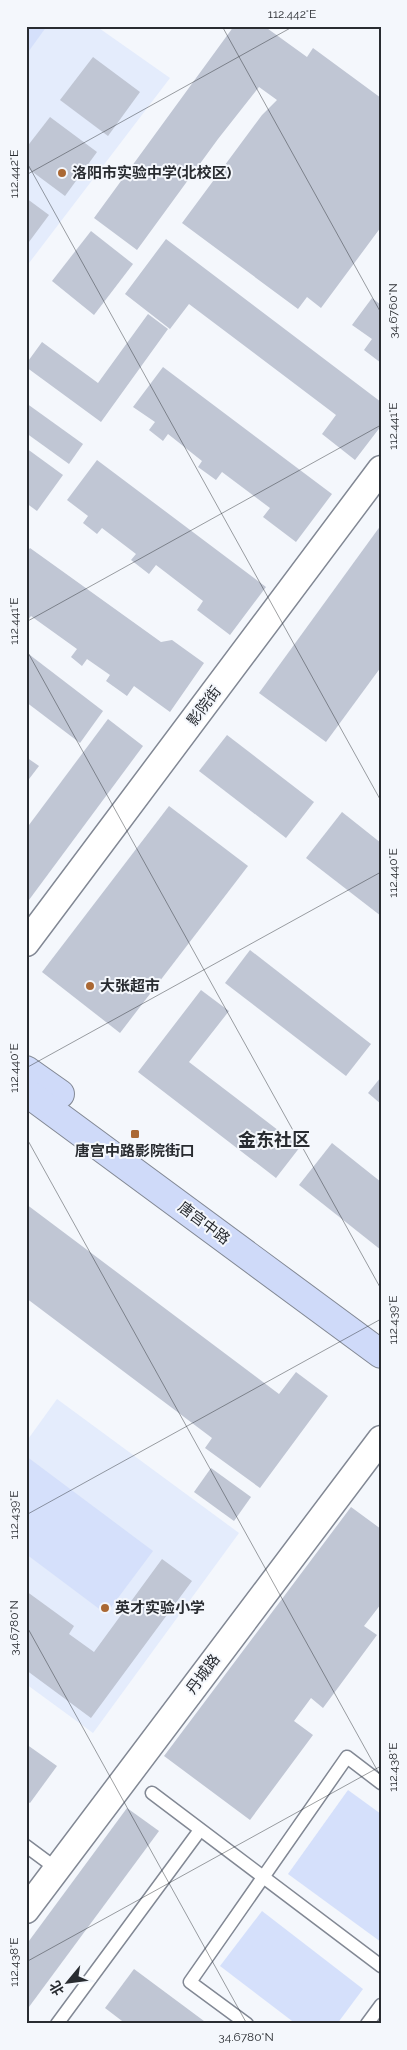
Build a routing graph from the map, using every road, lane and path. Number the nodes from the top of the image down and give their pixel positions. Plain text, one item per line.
1 (381, 469) edge
2 (26, 943) edge
3 (26, 1070) edge
4 (26, 1092) edge
5 (381, 1331) edge
6 (381, 1354) edge
7 (381, 1439) edge
8 (381, 1782) edge
9 (152, 1793) dead end
10 (200, 1830) junction
11 (26, 1846) edge
12 (57, 1869) junction
13 (262, 1878) junction
14 (26, 1910) edge
15 (381, 1966) edge
16 (381, 2005) edge
17 (57, 2024) edge
18 (247, 2024) edge
19 (367, 2024) edge

1 - 2 street, 影院街
3 - 5 main road, 唐宫中路
4 - 6 main road, 唐宫中路
7 - 12 street, 丹城路
8 - 13 lane
9 - 10 lane
10 - 13 lane
10 - 17 lane
11 - 12 lane
12 - 14 street, 丹城路
13 - 15 lane
13 - 18 lane
16 - 19 lane

